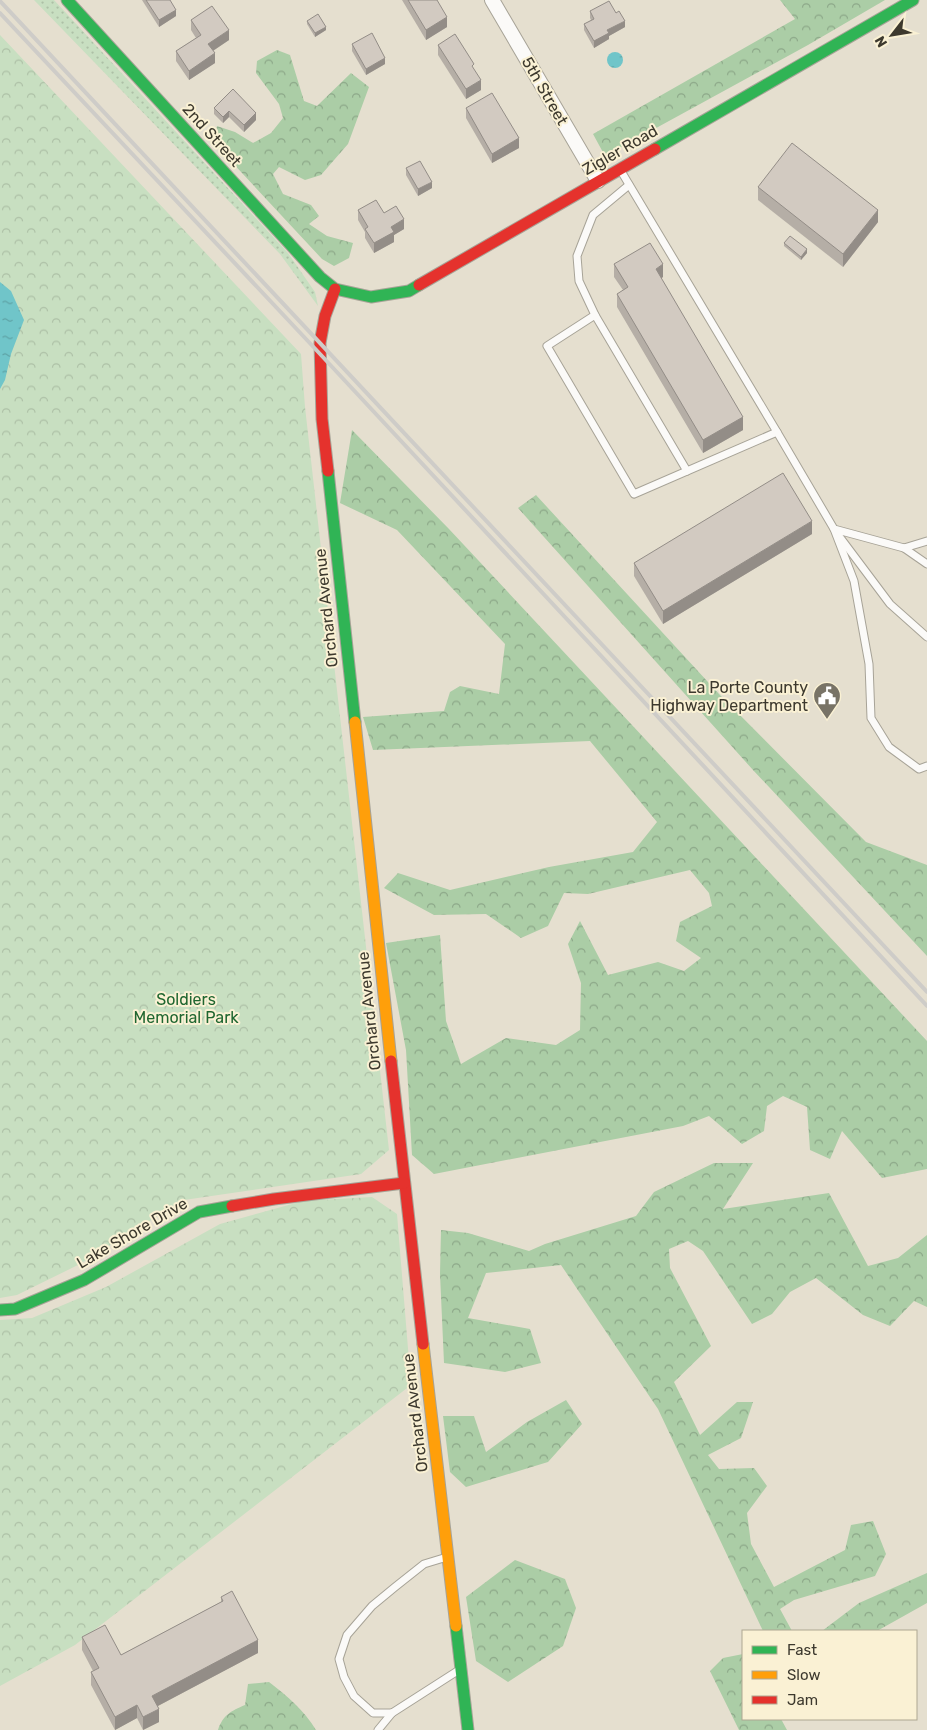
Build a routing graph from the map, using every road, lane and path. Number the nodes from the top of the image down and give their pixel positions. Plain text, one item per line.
1 (67, 0) edge
2 (492, 0) edge
3 (913, 0) edge
4 (620, 169) junction
5 (598, 181) junction
6 (629, 185) junction
7 (335, 289) junction
8 (595, 315) junction
9 (777, 432) junction
10 (687, 471) junction
11 (834, 529) junction
12 (927, 541) edge
13 (904, 548) junction
14 (927, 564) edge
15 (927, 637) edge
16 (927, 766) edge
17 (404, 1183) junction
18 (0, 1310) edge
19 (448, 1557) junction
20 (462, 1668) junction
21 (392, 1713) junction
22 (378, 1730) edge
23 (468, 1730) edge

1 - 7 street, 2nd Street
2 - 5 street, 5th Street
3 - 4 street, Zigler Road
4 - 5 street, Zigler Road
4 - 6 lane
5 - 7 street, Zigler Road
6 - 8 lane
6 - 9 lane
7 - 17 street, Orchard Avenue
8 - 10 lane
8 - 10 lane
9 - 10 lane
9 - 11 lane
11 - 13 lane
11 - 15 lane
11 - 16 lane
12 - 13 lane
13 - 14 lane
17 - 18 street, Lake Shore Drive
17 - 19 street, Orchard Avenue
19 - 20 street, Orchard Avenue
19 - 21 lane
20 - 21 lane
20 - 23 street, Orchard Avenue
21 - 22 lane

